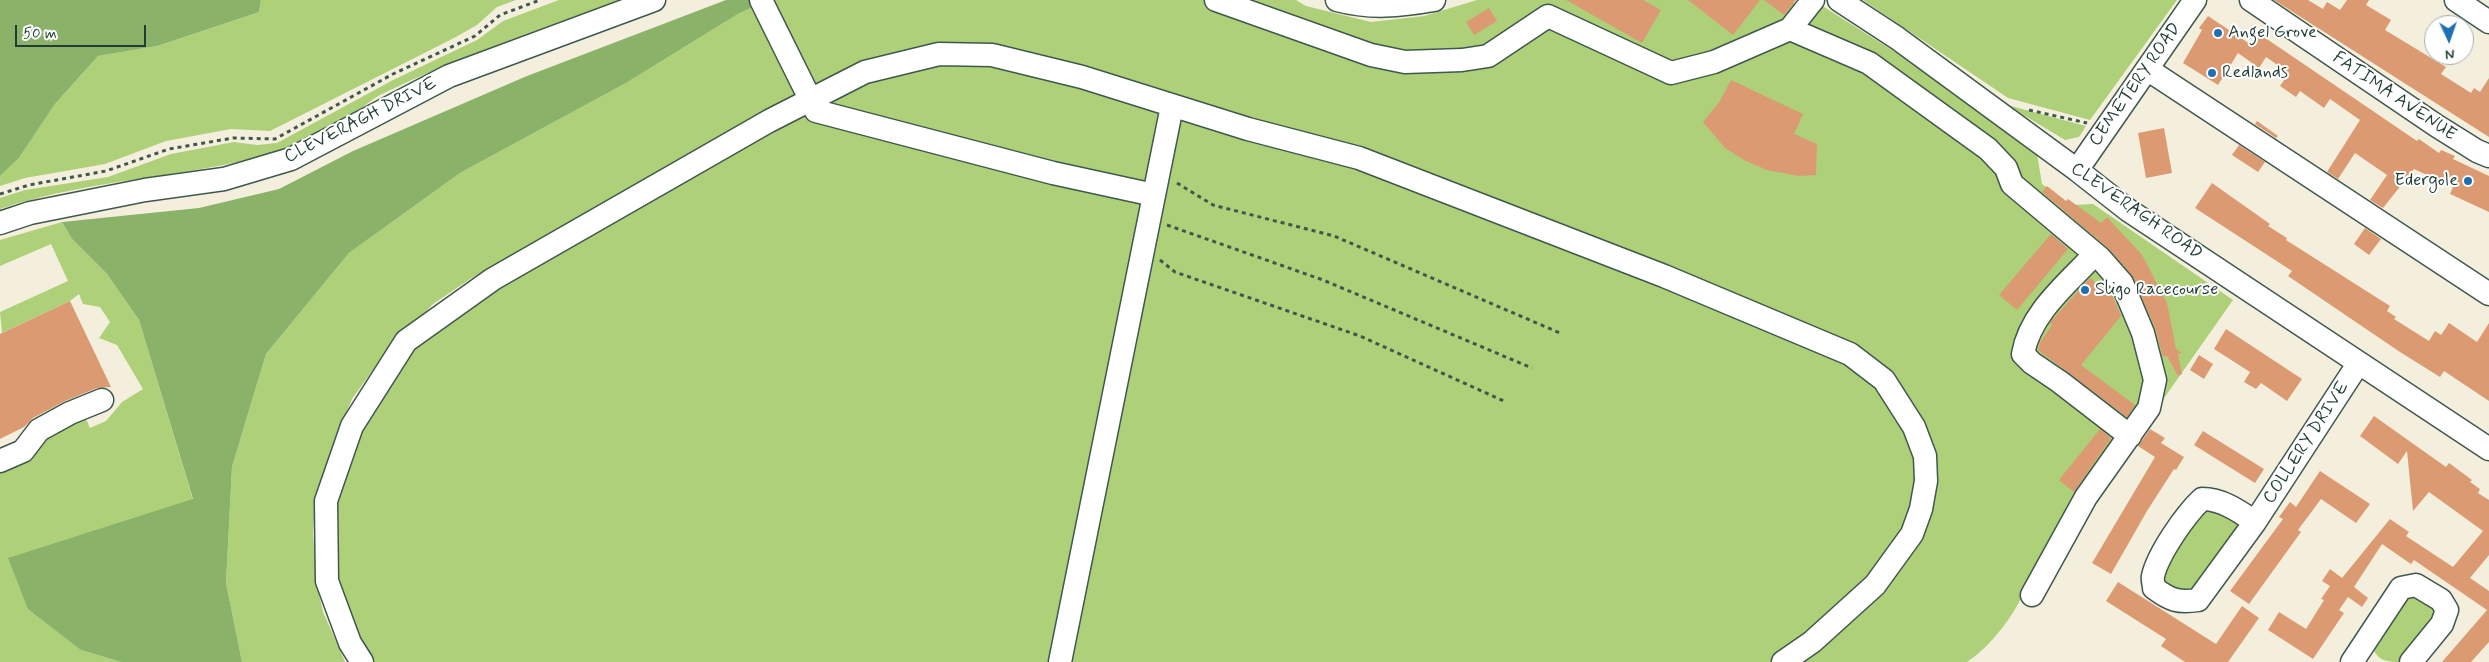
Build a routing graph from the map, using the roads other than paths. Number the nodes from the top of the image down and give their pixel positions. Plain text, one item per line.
1 (654, 0) edge
2 (761, 0) edge
3 (1216, 0) edge
4 (1337, 0) edge
5 (1434, 0) edge
6 (1813, 0) edge
7 (1839, 0) edge
8 (2195, 0) edge
9 (2251, 0) edge
10 (2456, 0) edge
11 (2489, 22) edge
12 (1790, 29) junction
13 (2147, 69) junction
14 (810, 100) junction
15 (1172, 106) junction
16 (2489, 156) edge
17 (2077, 170) junction
18 (1154, 195) junction
19 (0, 223) edge
20 (2095, 254) junction
21 (2489, 294) edge
22 (2358, 364) junction
23 (102, 400) dead end
24 (2130, 436) junction
25 (2489, 448) edge
26 (0, 461) edge
27 (2255, 522) junction
28 (2032, 595) dead end
29 (2358, 661) edge
30 (362, 662) edge
31 (1060, 662) edge
32 (1783, 662) edge
33 (2411, 662) edge

1 - 19 street, CLEVERAGH DRIVE
2 - 14 street
3 - 12 street
4 - 5 street
6 - 12 street
7 - 17 street, CLEVERAGH ROAD
8 - 13 street, CEMETERY ROAD
9 - 16 street, FATIMA AVENUE
10 - 11 street
12 - 20 street
13 - 17 street, CEMETERY ROAD
13 - 21 street
14 - 15 street
14 - 18 street
14 - 30 street
15 - 18 street
15 - 32 street
17 - 22 street, CLEVERAGH ROAD
18 - 31 street
20 - 24 street
20 - 24 street
22 - 25 street, CLEVERAGH ROAD
22 - 27 street, COLLERY DRIVE
23 - 26 street
24 - 28 street
27 - 27 street, COLLERY DRIVE
29 - 33 street

